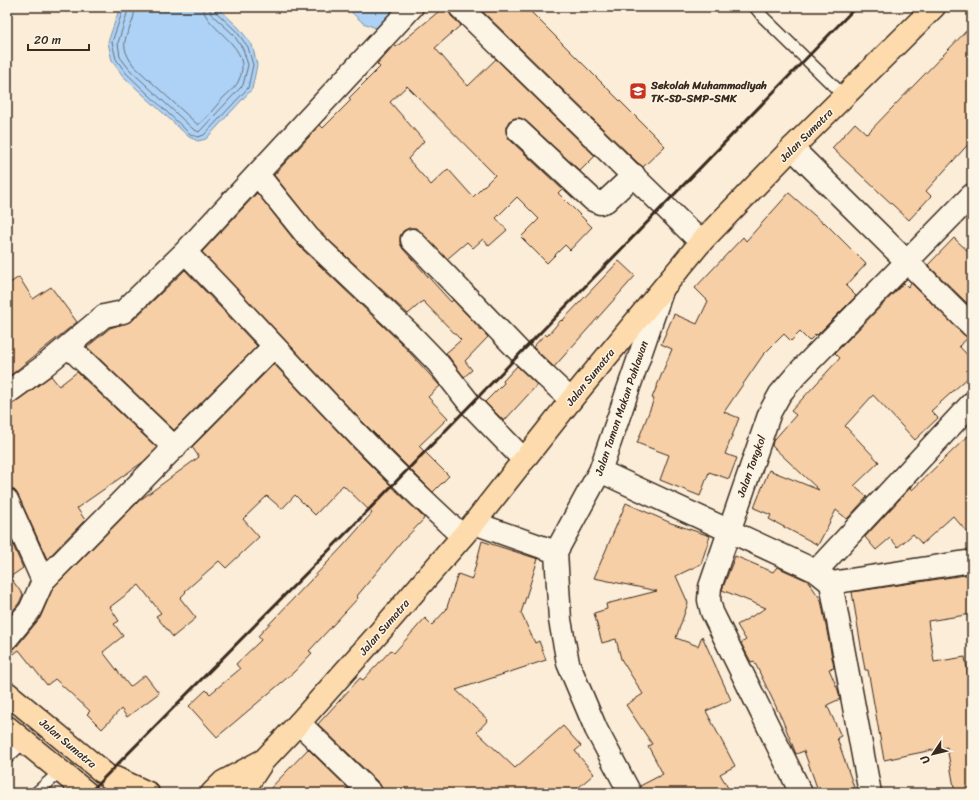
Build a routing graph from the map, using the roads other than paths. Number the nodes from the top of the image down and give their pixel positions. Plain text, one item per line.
1 (412, 7) edge
2 (460, 7) edge
3 (755, 7) edge
4 (934, 7) edge
5 (844, 96) junction
6 (518, 130) dead end
7 (792, 148) junction
8 (258, 175) junction
9 (634, 175) junction
10 (972, 195) edge
11 (412, 240) dead end
12 (701, 242) junction
13 (185, 252) junction
14 (906, 261) junction
15 (662, 288) junction
16 (972, 326) edge
17 (68, 346) junction
18 (274, 346) junction
19 (7, 392) edge
20 (571, 400) junction
21 (972, 403) edge
22 (175, 448) junction
23 (524, 460) junction
24 (600, 470) junction
25 (7, 500) edge
26 (468, 530) junction
27 (728, 530) junction
28 (556, 552) junction
29 (972, 561) edge
30 (823, 577) junction
31 (43, 582) junction
32 (7, 638) edge
33 (7, 692) edge
34 (299, 723) junction
35 (7, 727) edge
36 (25, 741) junction
37 (7, 758) edge
38 (263, 761) junction
39 (60, 771) junction
40 (106, 775) junction
41 (210, 792) edge
42 (36, 793) edge
43 (87, 793) edge
44 (128, 793) edge
45 (148, 793) edge
46 (242, 793) edge
47 (371, 793) edge
48 (630, 793) edge
49 (801, 793) edge
50 (870, 793) edge

1 - 8 street
2 - 9 street
3 - 5 lane
4 - 5 highway, Jalan Sumatra
5 - 7 highway, Jalan Sumatra
6 - 9 street
7 - 12 highway, Jalan Sumatra
7 - 14 street
8 - 13 street
8 - 23 street
9 - 12 street
10 - 14 street, Jalan Tongkol
11 - 20 street
12 - 15 highway, Jalan Sumatra
13 - 17 street
13 - 18 street
14 - 16 street
14 - 27 street, Jalan Tongkol
15 - 20 highway, Jalan Sumatra
15 - 24 street, Jalan Taman Makan Pahlawan
17 - 19 street
17 - 22 street
18 - 22 street
18 - 26 street
20 - 23 highway, Jalan Sumatra
21 - 30 street
22 - 31 street
23 - 26 highway, Jalan Sumatra
24 - 27 street
24 - 28 street, Jalan Taman Makan Pahlawan
25 - 31 street
26 - 28 street
26 - 34 highway, Jalan Sumatra
27 - 30 street
27 - 49 street, Jalan Tongkol
28 - 48 street
29 - 30 street
30 - 50 street
31 - 32 street
33 - 40 highway, Jalan Sumatra
34 - 38 highway, Jalan Sumatra
34 - 47 street
35 - 36 highway
36 - 37 lane
36 - 39 highway
38 - 41 highway, Jalan Sumatra
38 - 46 highway, Jalan Sumatra
39 - 42 lane
39 - 43 highway
40 - 44 highway, Jalan Sumatra
40 - 45 highway

